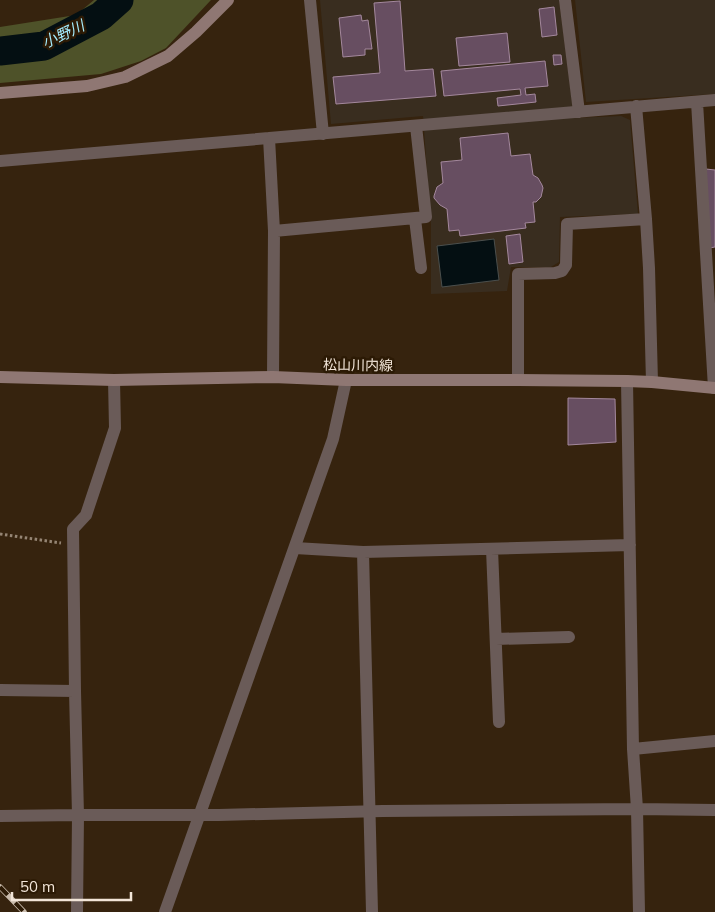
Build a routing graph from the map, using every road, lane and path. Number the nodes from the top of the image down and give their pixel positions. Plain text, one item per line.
1 (228, 0) edge
2 (310, 0) edge
3 (565, 0) edge
4 (0, 93) edge
5 (715, 100) edge
6 (696, 102) junction
7 (636, 106) junction
8 (579, 112) junction
9 (416, 126) junction
10 (323, 134) junction
11 (270, 138) junction
12 (0, 161) edge
13 (415, 219) junction
14 (646, 219) junction
15 (274, 231) junction
16 (421, 268) dead end
17 (0, 377) edge
18 (273, 378) junction
19 (114, 380) junction
20 (346, 380) junction
21 (518, 380) junction
22 (627, 381) junction
23 (652, 382) junction
24 (714, 388) edge
25 (0, 534) edge
26 (73, 544) junction
27 (630, 546) junction
28 (295, 548) junction
29 (492, 549) junction
30 (363, 552) junction
31 (569, 637) dead end
32 (496, 639) junction
33 (0, 690) edge
34 (75, 691) junction
35 (499, 722) dead end
36 (715, 741) edge
37 (633, 749) junction
38 (637, 808) junction
39 (715, 810) edge
40 (371, 812) junction
41 (200, 814) junction
42 (78, 815) junction
43 (0, 816) edge
44 (77, 912) edge
45 (165, 912) edge
46 (372, 912) edge
47 (639, 912) edge

1 - 4 main road
2 - 10 street
3 - 8 street
5 - 6 street
6 - 7 street
6 - 24 street
7 - 8 street
7 - 14 street
8 - 9 street
9 - 10 street
9 - 13 street
10 - 11 street
11 - 12 street
11 - 15 street
13 - 15 street
13 - 16 street
14 - 21 street
14 - 23 street
15 - 18 street
17 - 19 main road, 松山川内線
18 - 19 main road, 松山川内線
18 - 20 main road, 松山川内線
19 - 26 street
20 - 21 main road, 松山川内線
20 - 28 street
21 - 22 main road, 松山川内線
22 - 23 main road, 松山川内線
22 - 27 street
23 - 24 main road, 松山川内線
25 - 26 path
26 - 34 street
27 - 29 street
27 - 37 street
28 - 30 street
28 - 41 street
29 - 30 street
29 - 32 street
30 - 40 street
31 - 32 street
32 - 35 street
33 - 34 street
34 - 42 street
36 - 37 street
37 - 38 street
38 - 39 street
38 - 40 street
38 - 47 street
40 - 41 street
40 - 46 street
41 - 42 street
41 - 45 street
42 - 43 street
42 - 44 street

